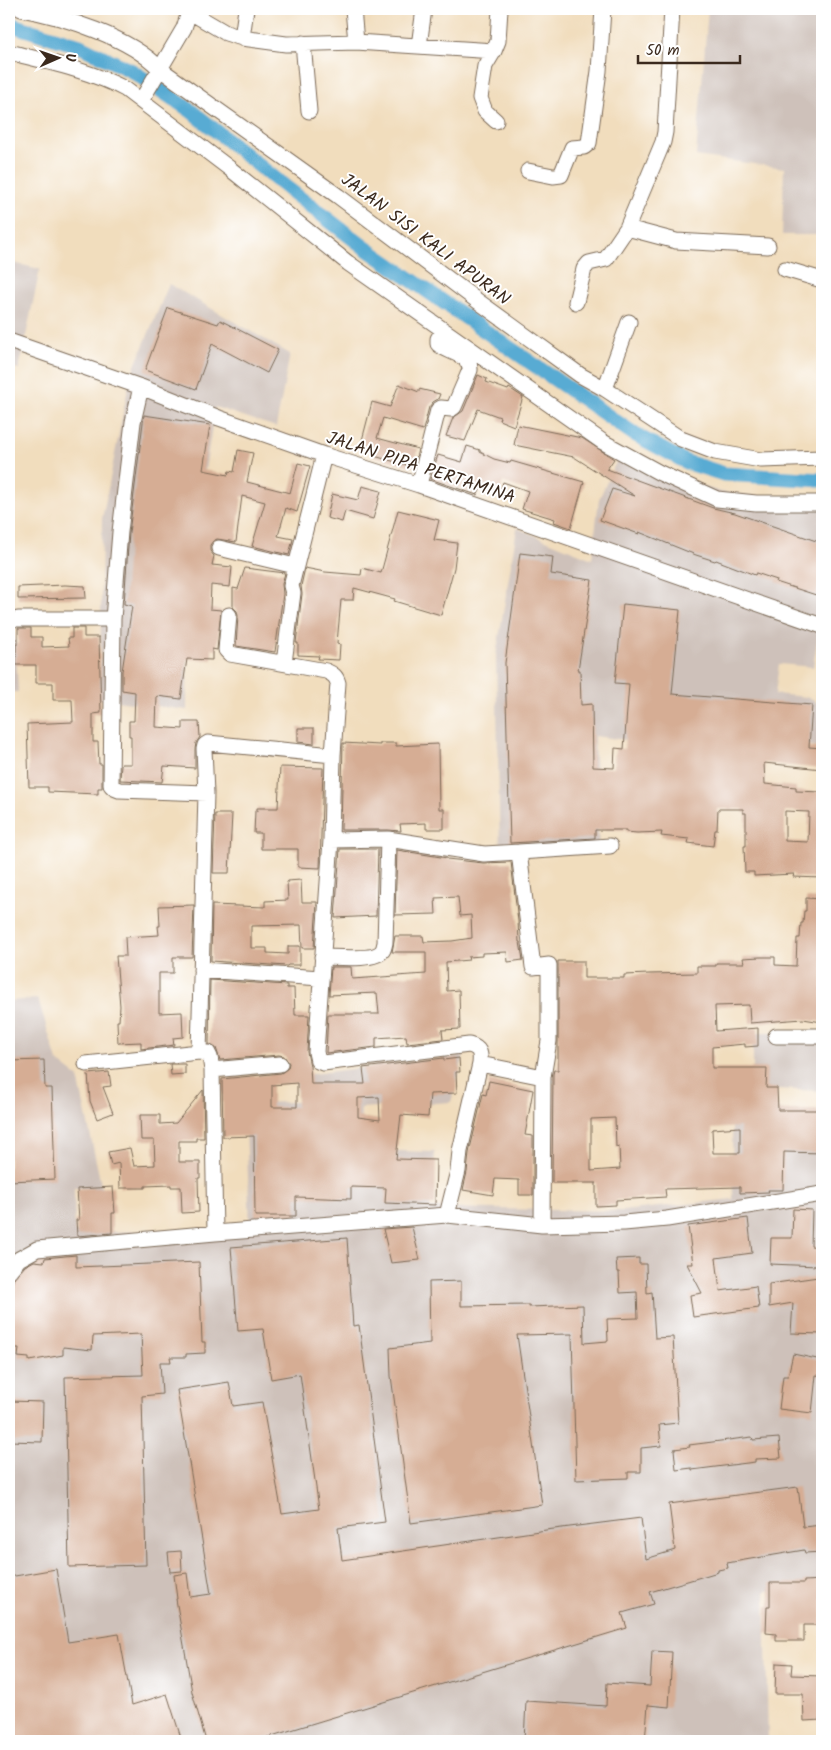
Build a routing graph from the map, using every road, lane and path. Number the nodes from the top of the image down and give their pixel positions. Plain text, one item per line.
1 (21, 9) edge
2 (246, 9) edge
3 (354, 9) edge
4 (424, 9) edge
5 (500, 9) edge
6 (603, 9) edge
7 (672, 9) edge
8 (190, 10) edge
9 (242, 38) junction
10 (356, 42) junction
11 (303, 43) junction
12 (419, 46) junction
13 (494, 51) junction
14 (9, 52) edge
15 (160, 70) junction
16 (142, 100) junction
17 (309, 111) dead end
18 (496, 121) dead end
19 (528, 172) dead end
20 (627, 228) junction
21 (768, 246) dead end
22 (785, 269) dead end
23 (822, 280) edge
24 (576, 302) dead end
25 (629, 322) dead end
26 (443, 330) junction
27 (9, 341) edge
28 (141, 387) junction
29 (604, 389) junction
30 (324, 455) junction
31 (822, 458) edge
32 (419, 485) junction
33 (822, 503) edge
34 (219, 548) dead end
35 (296, 566) junction
36 (229, 615) dead end
37 (18, 619) dead end
38 (113, 619) junction
39 (822, 626) edge
40 (284, 663) junction
41 (333, 755) junction
42 (206, 793) junction
43 (388, 839) junction
44 (330, 840) junction
45 (610, 846) dead end
46 (519, 852) junction
47 (322, 957) junction
48 (202, 970) junction
49 (321, 978) junction
50 (776, 1036) dead end
51 (822, 1036) edge
52 (199, 1052) junction
53 (86, 1064) dead end
54 (280, 1064) dead end
55 (480, 1064) junction
56 (212, 1070) junction
57 (544, 1077) junction
58 (822, 1194) edge
59 (447, 1215) junction
60 (542, 1225) junction
61 (215, 1233) junction
62 (9, 1271) edge

1 - 15 street, JALAN SISI KALI APURAN
2 - 9 street
3 - 10 street
4 - 12 street
5 - 13 street
6 - 19 street
7 - 20 street
8 - 9 street
8 - 15 street
9 - 11 street
10 - 11 street
10 - 12 street
11 - 17 street
12 - 13 street
13 - 18 street
14 - 16 street
15 - 16 street
15 - 29 street, JALAN SISI KALI APURAN
16 - 26 street
20 - 21 street
20 - 24 street
22 - 23 street
25 - 29 street
26 - 32 street
26 - 33 street
27 - 28 street, JALAN PIPA PERTAMINA
28 - 30 street, JALAN PIPA PERTAMINA
28 - 38 street
29 - 31 street, JALAN SISI KALI APURAN
30 - 32 street, JALAN PIPA PERTAMINA
30 - 35 street
32 - 39 street, JALAN PIPA PERTAMINA
34 - 35 street
35 - 40 street
36 - 40 street
37 - 38 street
38 - 42 street
40 - 41 street
41 - 42 street
41 - 44 street
42 - 48 street
43 - 44 street
43 - 46 street
43 - 47 street
44 - 47 street
45 - 46 street
46 - 57 street
47 - 49 street
48 - 49 street
48 - 52 street
49 - 55 street
50 - 51 street
52 - 53 street
52 - 56 street
54 - 56 street
55 - 57 street
55 - 59 street
56 - 61 street
57 - 60 street
58 - 60 street
59 - 60 street
59 - 61 street
61 - 62 street

